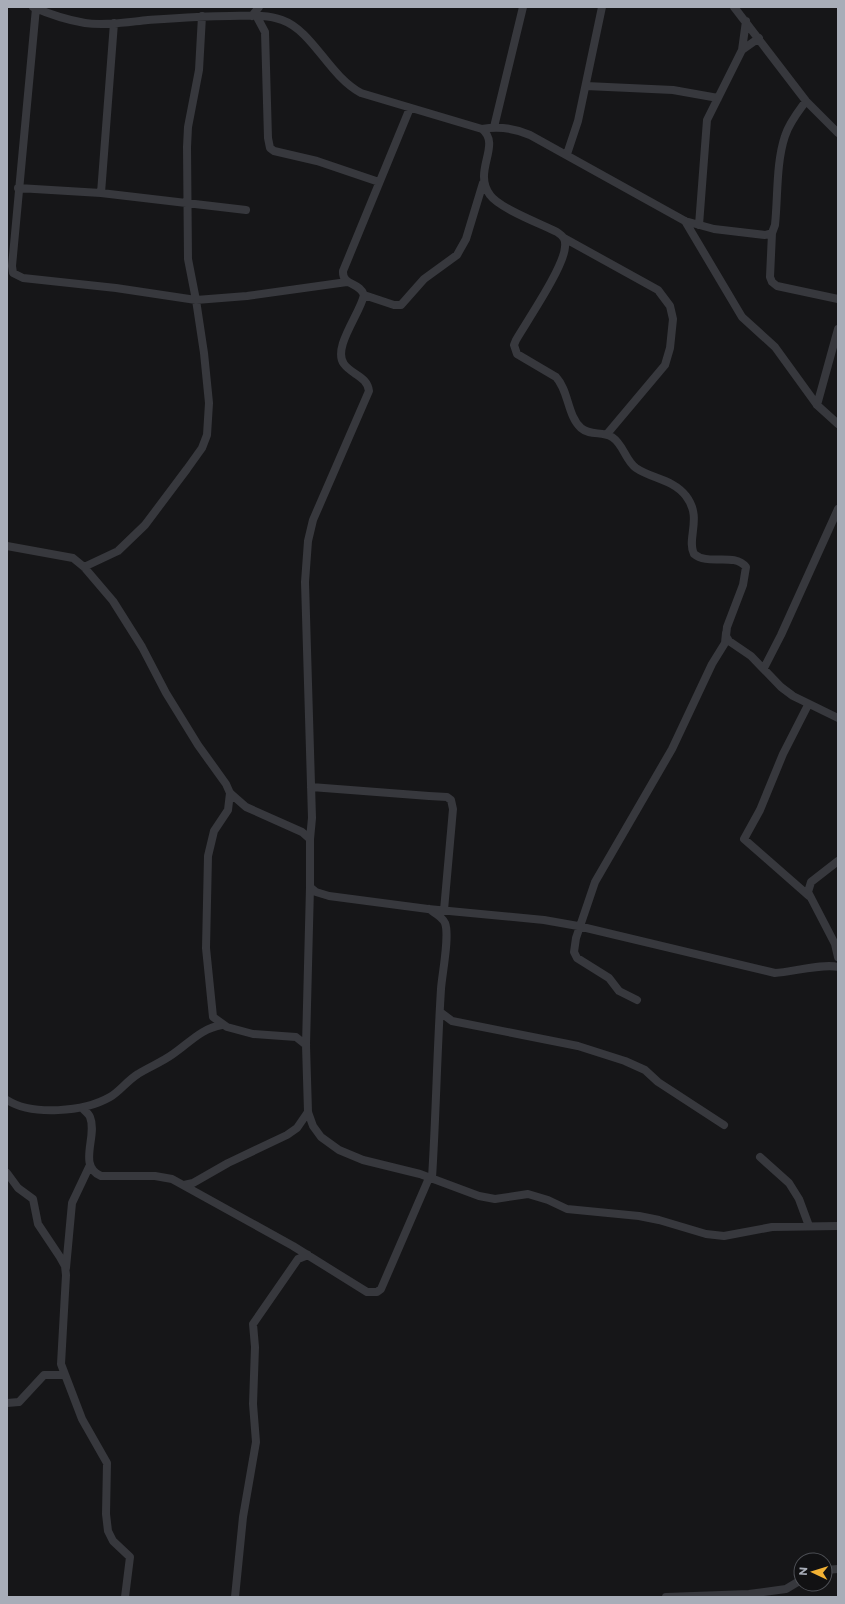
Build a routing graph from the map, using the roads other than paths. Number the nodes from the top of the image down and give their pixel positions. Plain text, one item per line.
1 (259, 7) edge
2 (523, 7) edge
3 (602, 7) edge
4 (734, 7) edge
5 (34, 8) edge
6 (202, 16) junction
7 (254, 16) junction
8 (746, 21) junction
9 (114, 23) junction
10 (759, 38) junction
11 (742, 50) junction
12 (586, 86) junction
13 (718, 98) junction
14 (806, 101) junction
15 (410, 108) junction
16 (494, 127) junction
17 (482, 129) junction
18 (838, 133) edge
19 (567, 154) junction
20 (379, 182) junction
21 (483, 183) junction
22 (18, 188) junction
23 (101, 193) junction
24 (187, 203) junction
25 (246, 210) dead end
26 (685, 221) junction
27 (699, 225) junction
28 (772, 233) junction
29 (564, 238) junction
30 (347, 282) junction
31 (364, 295) junction
32 (838, 299) edge
33 (196, 300) junction
34 (838, 329) edge
35 (817, 405) junction
36 (838, 424) edge
37 (607, 434) junction
38 (838, 508) edge
39 (7, 546) edge
40 (84, 567) junction
41 (726, 632) junction
42 (764, 668) junction
43 (808, 704) junction
44 (838, 718) edge
45 (311, 787) junction
46 (230, 794) junction
47 (310, 839) junction
48 (838, 862) edge
49 (310, 887) junction
50 (809, 896) junction
51 (428, 909) junction
52 (448, 911) junction
53 (445, 923) junction
54 (578, 926) junction
55 (838, 957) edge
56 (838, 967) edge
57 (637, 1000) dead end
58 (440, 1012) junction
59 (213, 1017) junction
60 (448, 1019) junction
61 (222, 1025) junction
62 (439, 1026) junction
63 (204, 1031) junction
64 (306, 1045) junction
65 (7, 1100) edge
66 (82, 1108) junction
67 (308, 1112) junction
68 (724, 1125) dead end
69 (297, 1128) junction
70 (316, 1130) junction
71 (760, 1157) dead end
72 (90, 1166) junction
73 (7, 1173) edge
74 (430, 1178) junction
75 (184, 1185) junction
76 (809, 1226) junction
77 (838, 1226) edge
78 (308, 1255) junction
79 (66, 1270) junction
80 (65, 1375) junction
81 (7, 1403) edge
82 (793, 1585) edge
83 (125, 1597) edge
84 (236, 1597) edge
85 (666, 1597) edge

1 - 7 street
2 - 16 street
3 - 12 street
4 - 8 street
5 - 9 street
5 - 22 street
6 - 7 street
6 - 9 street
6 - 24 street
7 - 15 street
7 - 20 street
8 - 10 street
8 - 11 street
9 - 23 street
10 - 11 street
10 - 14 street
11 - 13 street
12 - 13 street
12 - 19 street
13 - 27 street
14 - 18 street
14 - 28 street
15 - 17 street
15 - 20 street
16 - 17 street
16 - 19 street
17 - 21 street
19 - 26 street
20 - 30 street
21 - 29 street
21 - 31 street
22 - 23 street
22 - 33 street
23 - 24 street
24 - 25 street
24 - 33 street
26 - 27 street
26 - 35 street
27 - 28 street
28 - 32 street
29 - 37 street
29 - 37 street
30 - 31 street
30 - 33 street
31 - 45 street
33 - 40 street
34 - 35 street
35 - 36 street
37 - 41 street
38 - 42 street
39 - 40 street
40 - 46 street
41 - 42 street
41 - 54 street
42 - 43 street
43 - 44 street
43 - 50 street
45 - 47 street
45 - 52 street
46 - 47 street
46 - 59 street
47 - 49 street
48 - 50 street
49 - 51 street
49 - 64 street
50 - 55 street
51 - 52 street
51 - 53 street
52 - 53 street
52 - 54 street
53 - 58 street
54 - 56 street
54 - 57 street
58 - 60 street
58 - 62 street
59 - 61 street
59 - 63 street
60 - 62 street
60 - 68 street
61 - 63 street
61 - 64 street
62 - 74 street
63 - 66 street
64 - 67 street
65 - 66 street
66 - 72 street
67 - 69 street
67 - 70 street
69 - 70 street
69 - 75 street
70 - 74 street
71 - 76 street
72 - 75 street
72 - 79 street
73 - 79 street
74 - 76 street
74 - 78 street
75 - 78 street
76 - 77 street
78 - 84 street
79 - 80 street
80 - 81 street
80 - 83 street
82 - 85 street

